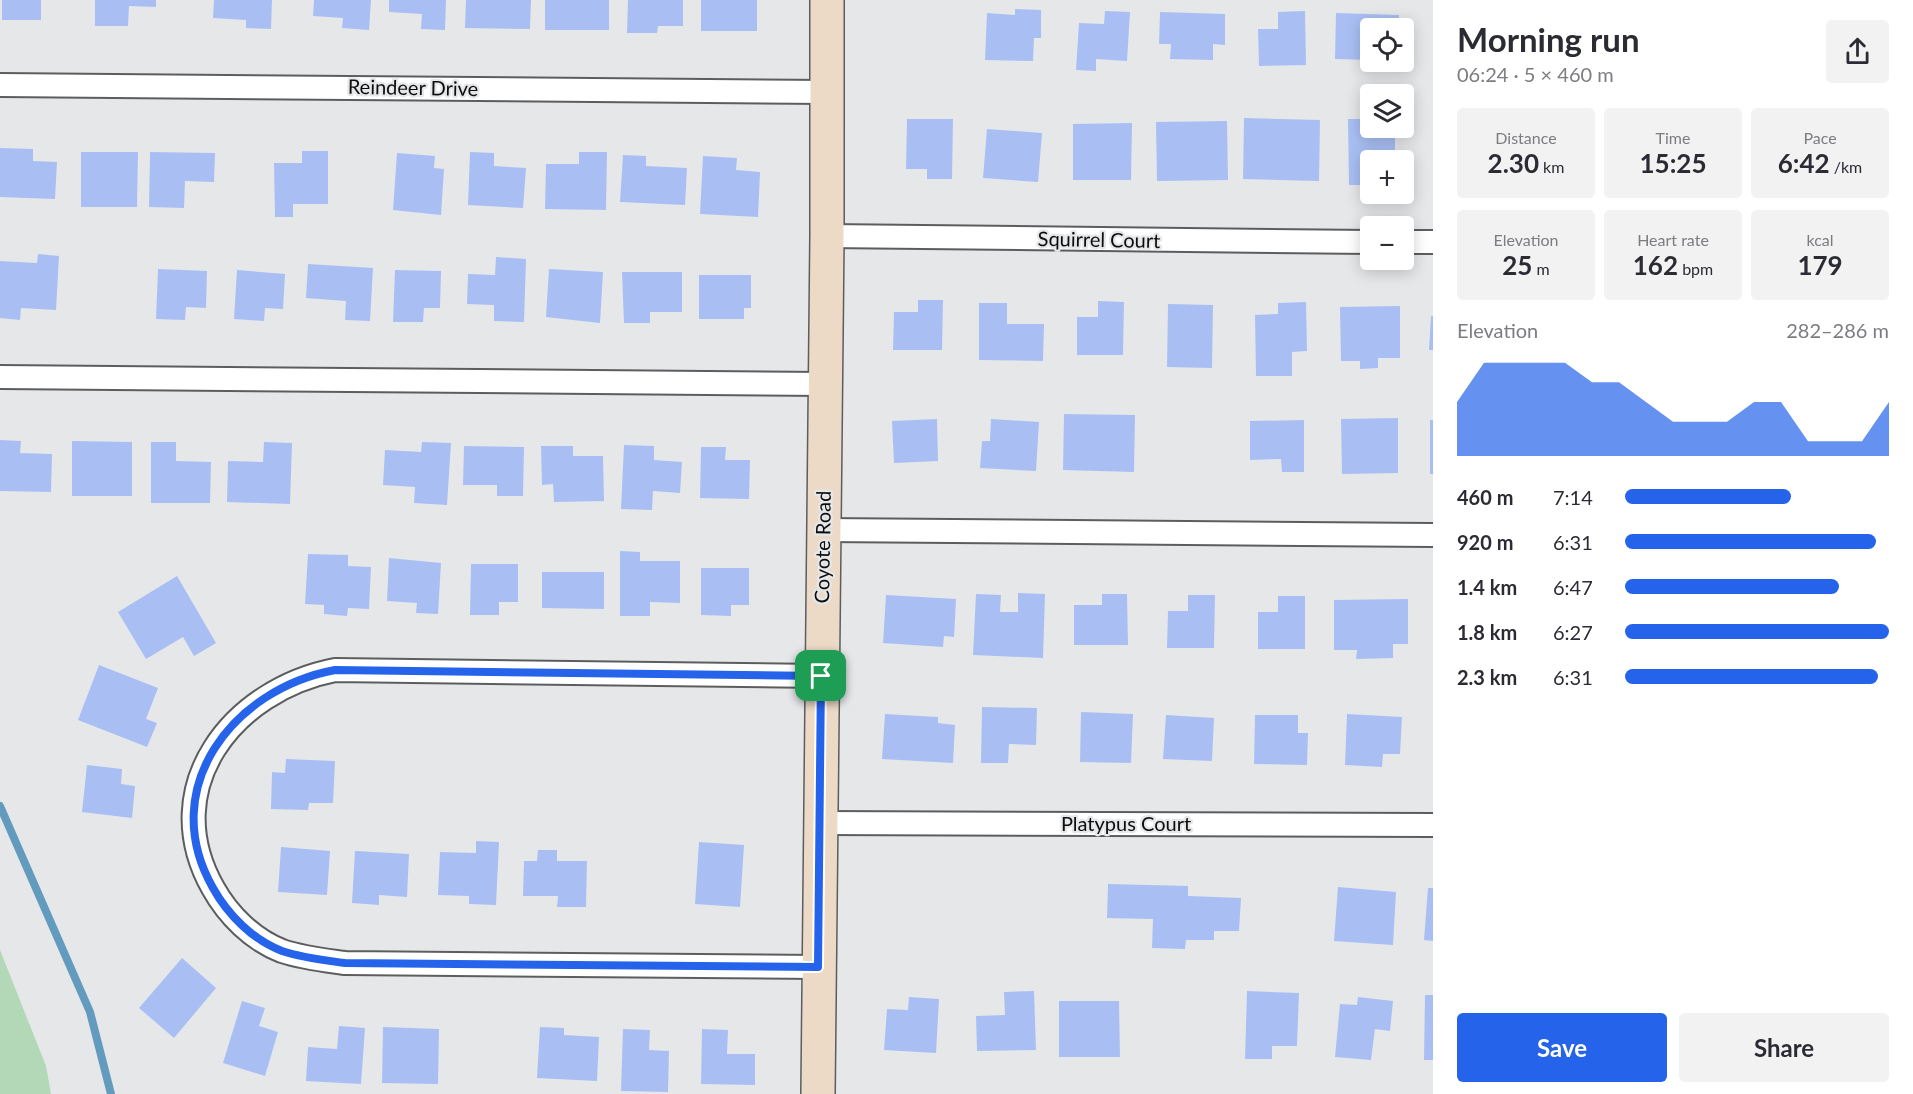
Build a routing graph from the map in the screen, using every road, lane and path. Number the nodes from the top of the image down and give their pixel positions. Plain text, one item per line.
1 (827, 0) edge
2 (0, 85) edge
3 (826, 92) junction
4 (827, 236) junction
5 (1360, 242) edge
6 (1414, 242) edge
7 (1433, 242) edge
8 (0, 377) edge
9 (824, 384) junction
10 (823, 530) junction
11 (1433, 535) edge
12 (821, 676) junction
13 (820, 823) junction
14 (1433, 825) edge
15 (818, 967) junction
16 (818, 1094) edge

1 - 3 street, Coyote Road
2 - 3 street, Reindeer Drive
3 - 4 street, Coyote Road
4 - 5 street, Squirrel Court
4 - 9 street, Coyote Road
6 - 7 street
8 - 9 street
9 - 10 street, Coyote Road
10 - 11 street
10 - 12 street, Coyote Road
12 - 13 street, Coyote Road
12 - 15 street
13 - 14 street, Platypus Court
13 - 15 street, Coyote Road
15 - 16 street, Coyote Road

